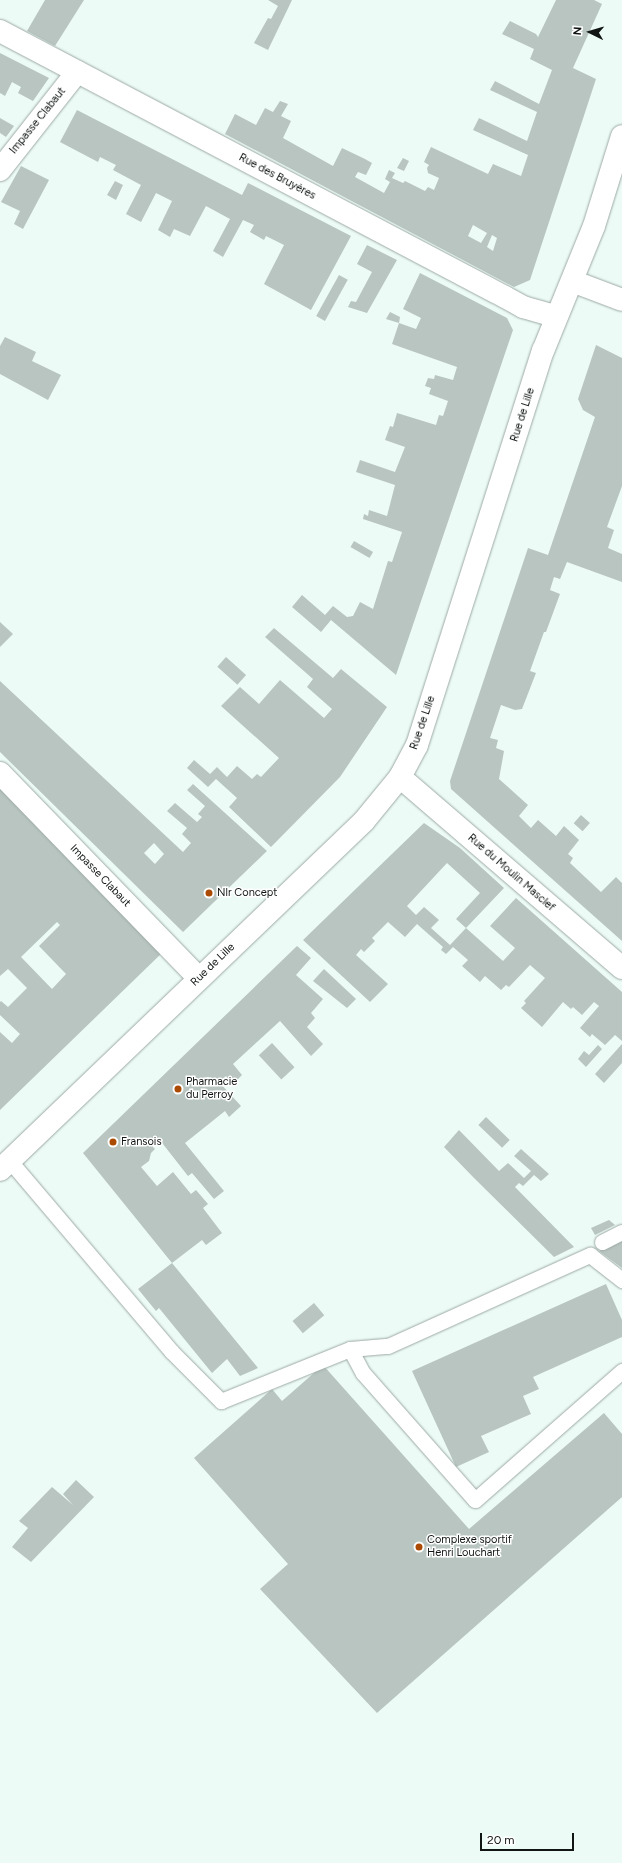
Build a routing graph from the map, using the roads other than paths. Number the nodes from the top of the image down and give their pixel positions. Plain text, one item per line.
1 (0, 31) edge
2 (77, 72) junction
3 (622, 136) edge
4 (0, 170) edge
5 (572, 281) junction
6 (622, 300) edge
7 (557, 317) junction
8 (0, 773) edge
9 (400, 777) junction
10 (622, 968) edge
11 (199, 978) junction
12 (5, 1166) edge
13 (622, 1232) edge
14 (602, 1242) dead end
15 (622, 1280) edge
16 (350, 1350) junction
17 (622, 1371) edge

1 - 2 street, Rue des Bruyères
2 - 4 street, Impasse Clabaut
2 - 7 street, Rue des Bruyères
3 - 5 street, Rue de Lille
5 - 6 street
5 - 7 street, Rue de Lille
7 - 9 street, Rue de Lille
8 - 11 street, Impasse Clabaut
9 - 10 street, Rue du Moulin Masclef
9 - 11 street, Rue de Lille
11 - 12 street, Rue de Lille
12 - 16 lane
13 - 14 lane
15 - 16 lane
16 - 17 lane

